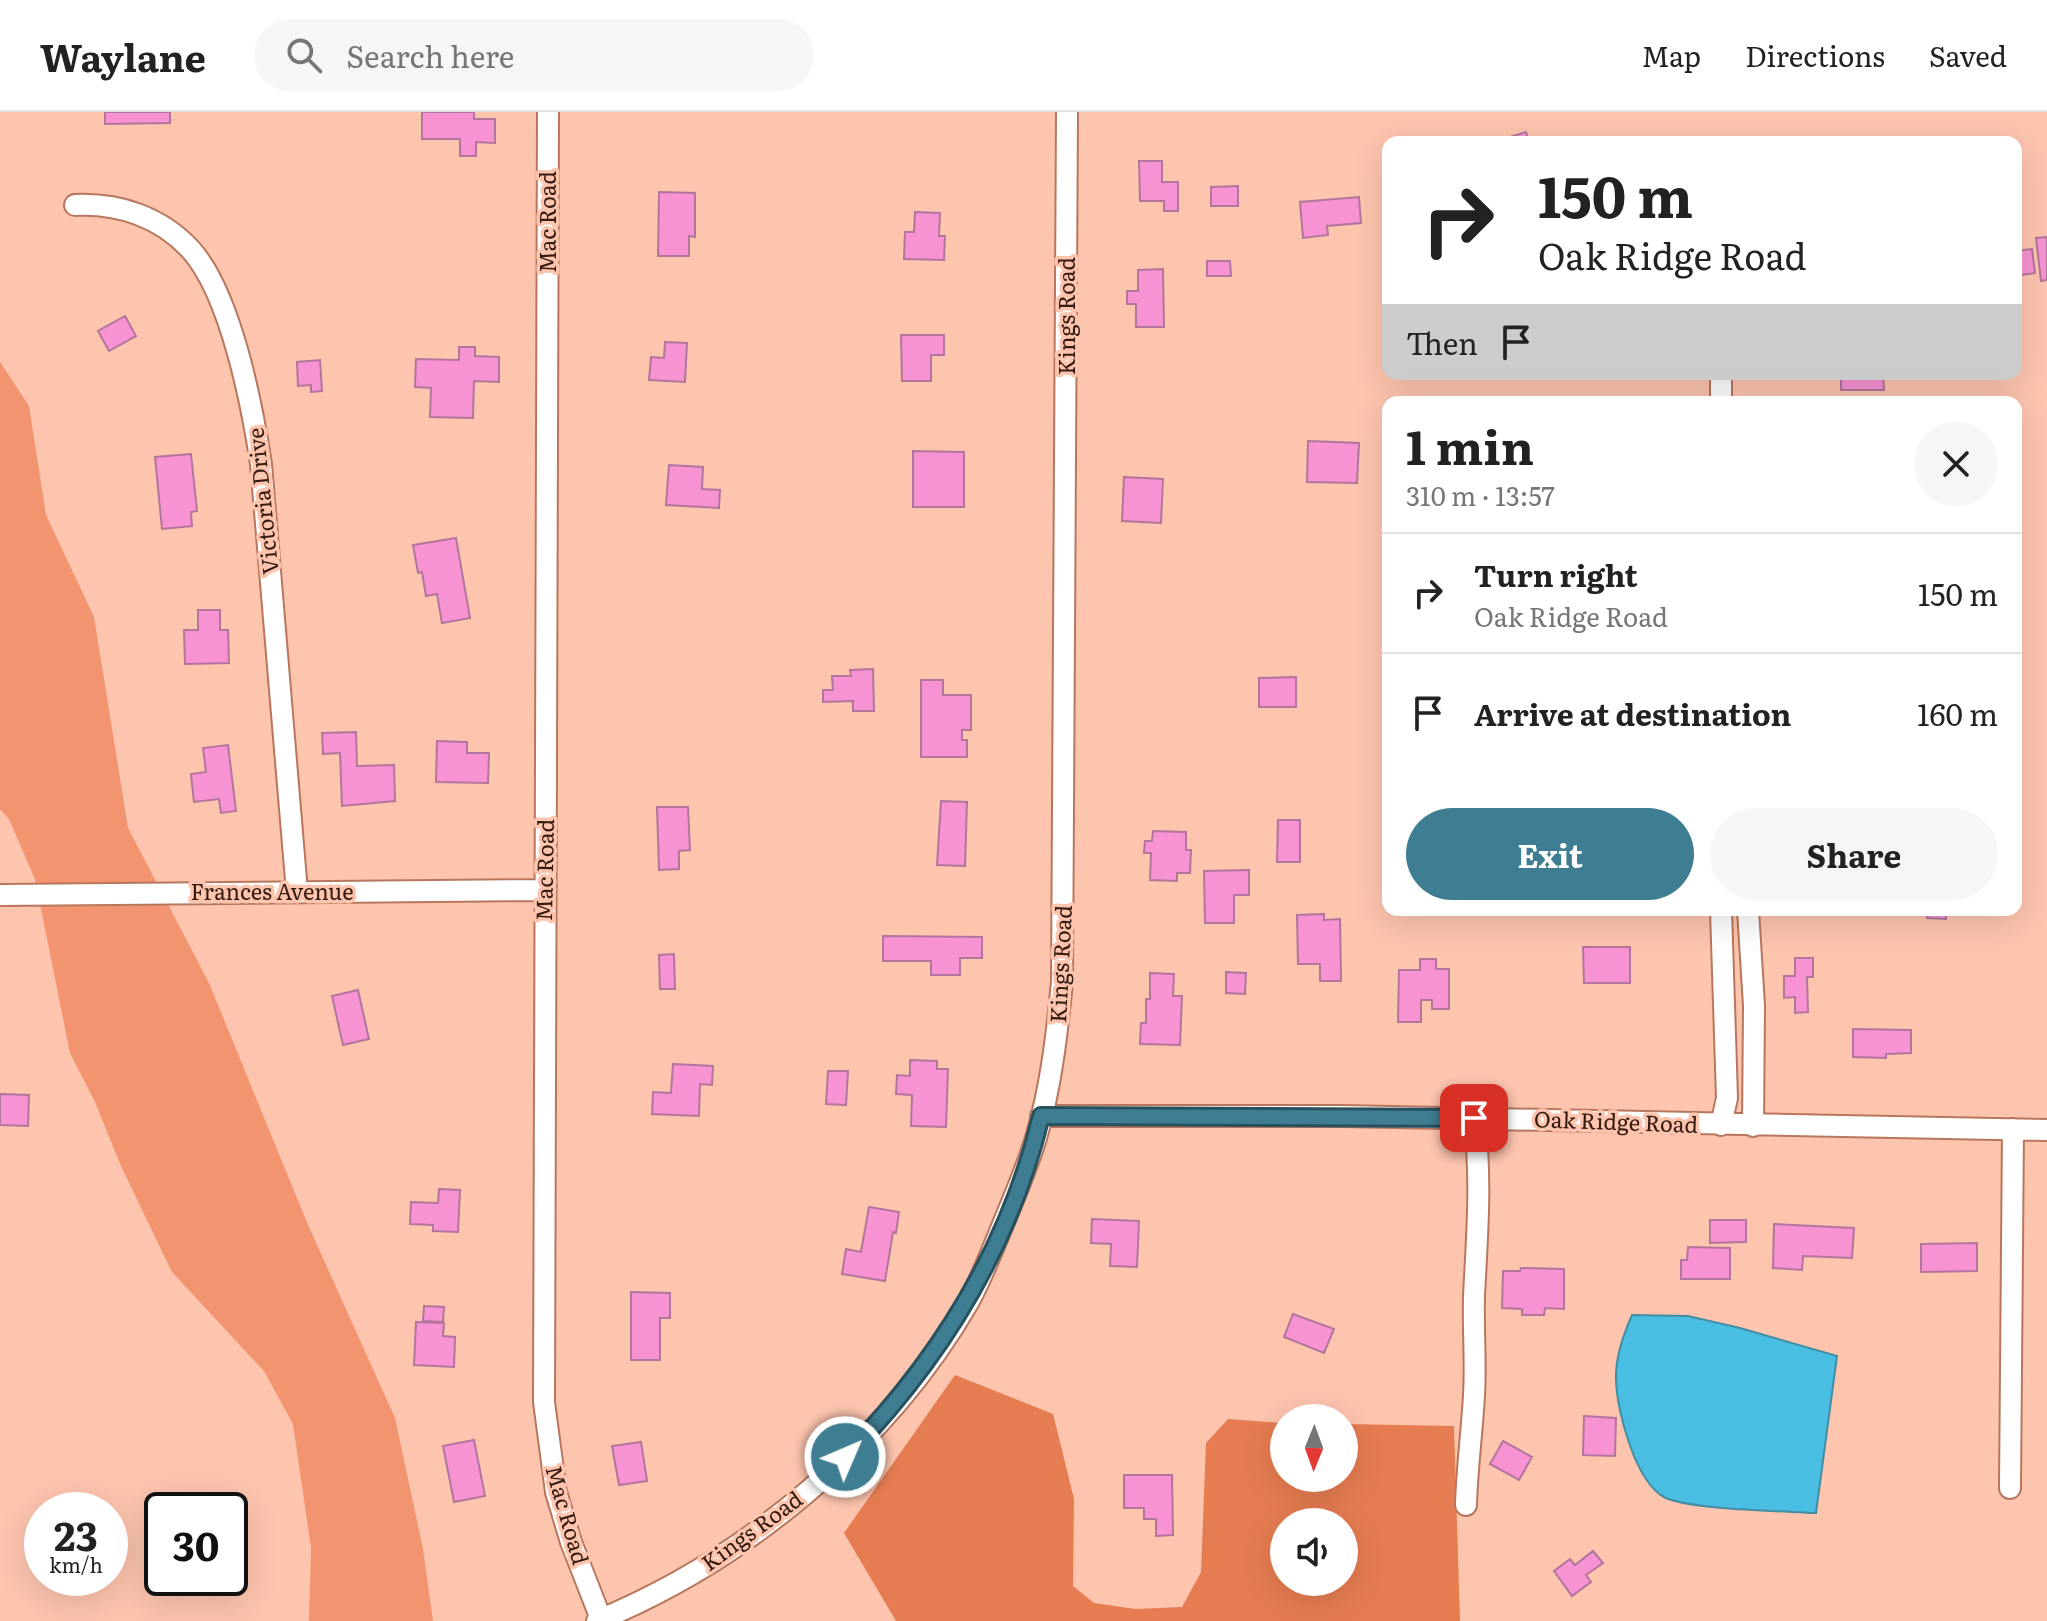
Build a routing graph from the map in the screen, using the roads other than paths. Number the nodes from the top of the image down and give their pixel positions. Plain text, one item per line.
1 (548, 112) edge
2 (1067, 112) edge
3 (75, 205) dead end
4 (544, 890) junction
5 (297, 892) junction
6 (0, 895) edge
7 (1721, 916) edge
8 (1748, 916) edge
9 (1041, 1116) junction
10 (1474, 1118) junction
11 (1721, 1125) junction
12 (1753, 1126) junction
13 (2013, 1129) junction
14 (2047, 1130) edge
15 (2010, 1488) dead end
16 (1466, 1505) dead end
17 (599, 1620) edge

1 - 4 street, Mac Road
2 - 9 street, Kings Road
3 - 5 street, Victoria Drive
4 - 5 street, Frances Avenue
4 - 17 street, Mac Road
5 - 6 street, Frances Avenue
7 - 11 street
8 - 12 street
9 - 10 street, Oak Ridge Road
9 - 17 street, Kings Road
10 - 11 street, Oak Ridge Road
10 - 16 street
11 - 12 street, Oak Ridge Road
12 - 13 street, Oak Ridge Road
13 - 14 street, Oak Ridge Road
13 - 15 street

